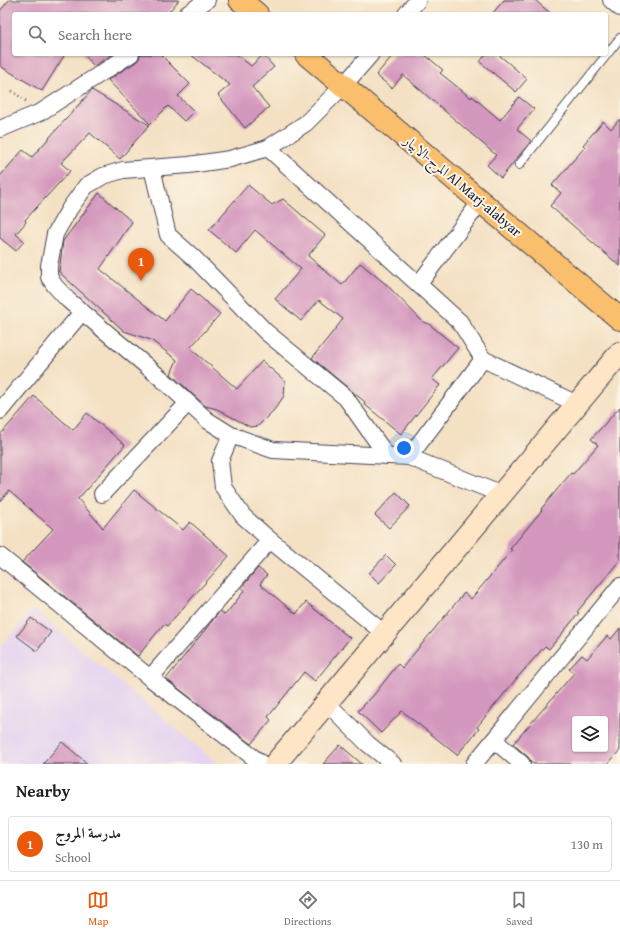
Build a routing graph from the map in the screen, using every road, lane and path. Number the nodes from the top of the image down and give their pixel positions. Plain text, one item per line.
1 (207, 0) edge
2 (240, 0) edge
3 (418, 0) edge
4 (611, 0) edge
5 (620, 8) edge
6 (190, 12) edge
7 (255, 12) edge
8 (408, 12) edge
9 (620, 38) edge
10 (608, 53) edge
11 (128, 56) edge
12 (308, 56) edge
13 (369, 56) edge
14 (606, 56) edge
15 (344, 85) junction
16 (0, 129) edge
17 (268, 148) junction
18 (519, 165) dead end
19 (152, 168) junction
20 (481, 201) junction
21 (419, 284) junction
22 (82, 312) junction
23 (620, 319) edge
24 (620, 353) edge
25 (483, 359) junction
26 (188, 403) junction
27 (577, 404) junction
28 (0, 411) edge
29 (231, 436) junction
30 (387, 456) junction
31 (409, 457) junction
32 (102, 494) dead end
33 (500, 494) junction
34 (270, 540) junction
35 (0, 556) edge
36 (620, 586) edge
37 (385, 634) junction
38 (150, 678) junction
39 (327, 703) junction
40 (494, 740) junction
41 (262, 764) edge
42 (275, 764) edge
43 (393, 764) edge
44 (474, 764) edge
45 (522, 764) edge

1 - 6 street
2 - 7 main road
3 - 8 street
4 - 5 street
9 - 10 lane
11 - 16 street
12 - 15 main road, المرج-الابيار Al Marj-alabyar
13 - 15 street
14 - 18 lane
15 - 17 street
15 - 20 main road, المرج-الابيار Al Marj-alabyar
17 - 19 street
17 - 21 street
19 - 22 street
19 - 30 street
20 - 21 street
20 - 23 main road, المرج-الابيار Al Marj-alabyar
21 - 25 street
22 - 26 street
22 - 28 street
24 - 27 main road
25 - 27 street
25 - 31 street
26 - 29 street
26 - 32 street
27 - 33 main road
29 - 30 street
29 - 34 street
30 - 31 street
31 - 33 street
33 - 37 main road
34 - 37 street
34 - 38 street
35 - 38 street
36 - 40 street
37 - 39 main road
38 - 41 street
39 - 42 main road
39 - 43 street
40 - 44 street
40 - 45 street

